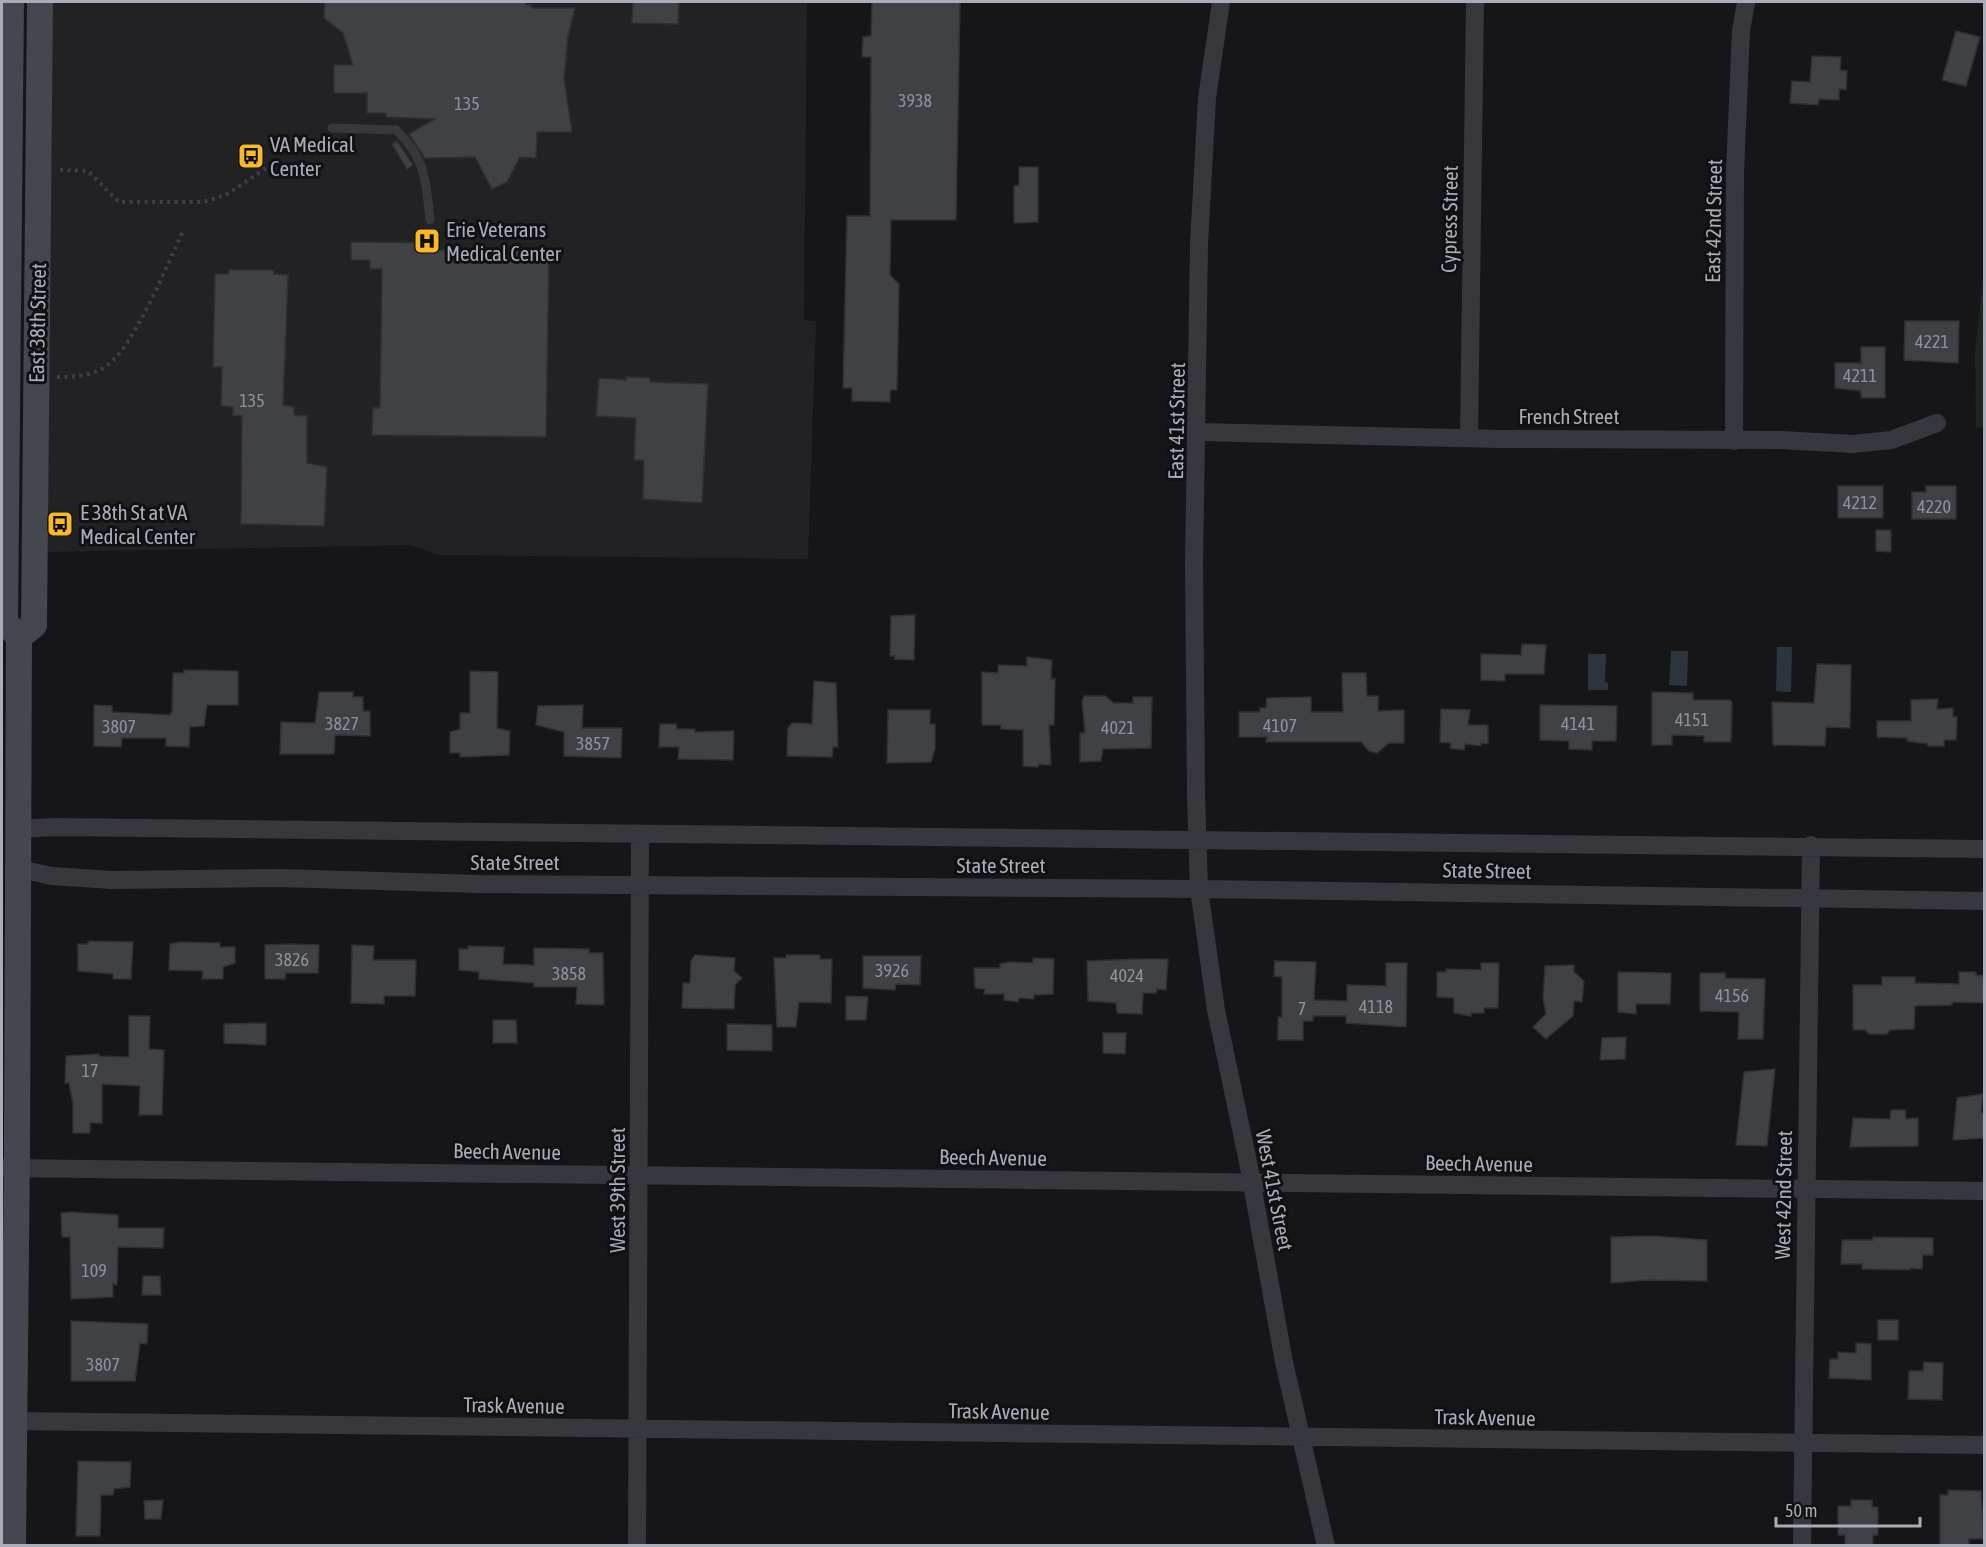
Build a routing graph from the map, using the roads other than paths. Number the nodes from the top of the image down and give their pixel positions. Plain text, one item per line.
1 (11, 2) edge
2 (40, 2) edge
3 (1221, 2) edge
4 (1475, 2) edge
5 (1746, 2) edge
6 (332, 128) dead end
7 (430, 220) dead end
8 (1937, 423) dead end
9 (1198, 432) junction
10 (1469, 438) junction
11 (1734, 441) junction
12 (4, 488) edge
13 (36, 488) junction
14 (18, 637) junction
15 (18, 830) junction
16 (640, 835) junction
17 (1197, 841) junction
18 (1811, 845) junction
19 (1984, 849) edge
20 (19, 869) junction
21 (640, 885) junction
22 (1199, 889) junction
23 (1809, 897) junction
24 (1984, 901) edge
25 (9, 1168) edge
26 (641, 1176) junction
27 (1251, 1182) junction
28 (1806, 1190) junction
29 (1984, 1191) edge
30 (14, 1421) junction
31 (638, 1429) junction
32 (1300, 1436) junction
33 (1803, 1443) junction
34 (1984, 1445) edge
35 (12, 1545) edge
36 (637, 1545) edge
37 (1326, 1545) edge
38 (1802, 1545) edge

1 - 12 main road, East 38th Street
2 - 13 main road, East 38th Street
3 - 9 street, East 41st Street
4 - 10 street, Cypress Street
5 - 11 street, East 42nd Street
6 - 7 lane
8 - 11 street, French Street
9 - 10 street, French Street
9 - 17 street, East 41st Street
10 - 11 street, French Street
12 - 13 street
12 - 14 main road, East 38th Street
13 - 14 main road, East 38th Street
14 - 15 main road, East 38th Street
15 - 16 street, State Street
15 - 20 main road, East 38th Street
16 - 17 street, State Street
16 - 21 street, West 39th Street
17 - 18 street, State Street
17 - 22 street, West 41st Street
18 - 19 street, State Street
18 - 23 street, West 42nd Street
20 - 21 street, State Street
20 - 25 main road, East 38th Street
21 - 22 street, State Street
21 - 26 street, West 39th Street
22 - 23 street, State Street
22 - 27 street, West 41st Street
23 - 24 street, State Street
23 - 28 street, West 42nd Street
25 - 26 street, Beech Avenue
25 - 30 main road, East 38th Street
26 - 27 street, Beech Avenue
26 - 31 street, West 39th Street
27 - 28 street, Beech Avenue
27 - 32 street, West 41st Street
28 - 29 street, Beech Avenue
28 - 33 street, West 42nd Street
30 - 31 street, Trask Avenue
30 - 35 main road, East 38th Street
31 - 32 street, Trask Avenue
31 - 36 street, West 39th Street
32 - 33 street, Trask Avenue
32 - 37 street, West 41st Street
33 - 34 street, Trask Avenue
33 - 38 street, West 42nd Street

